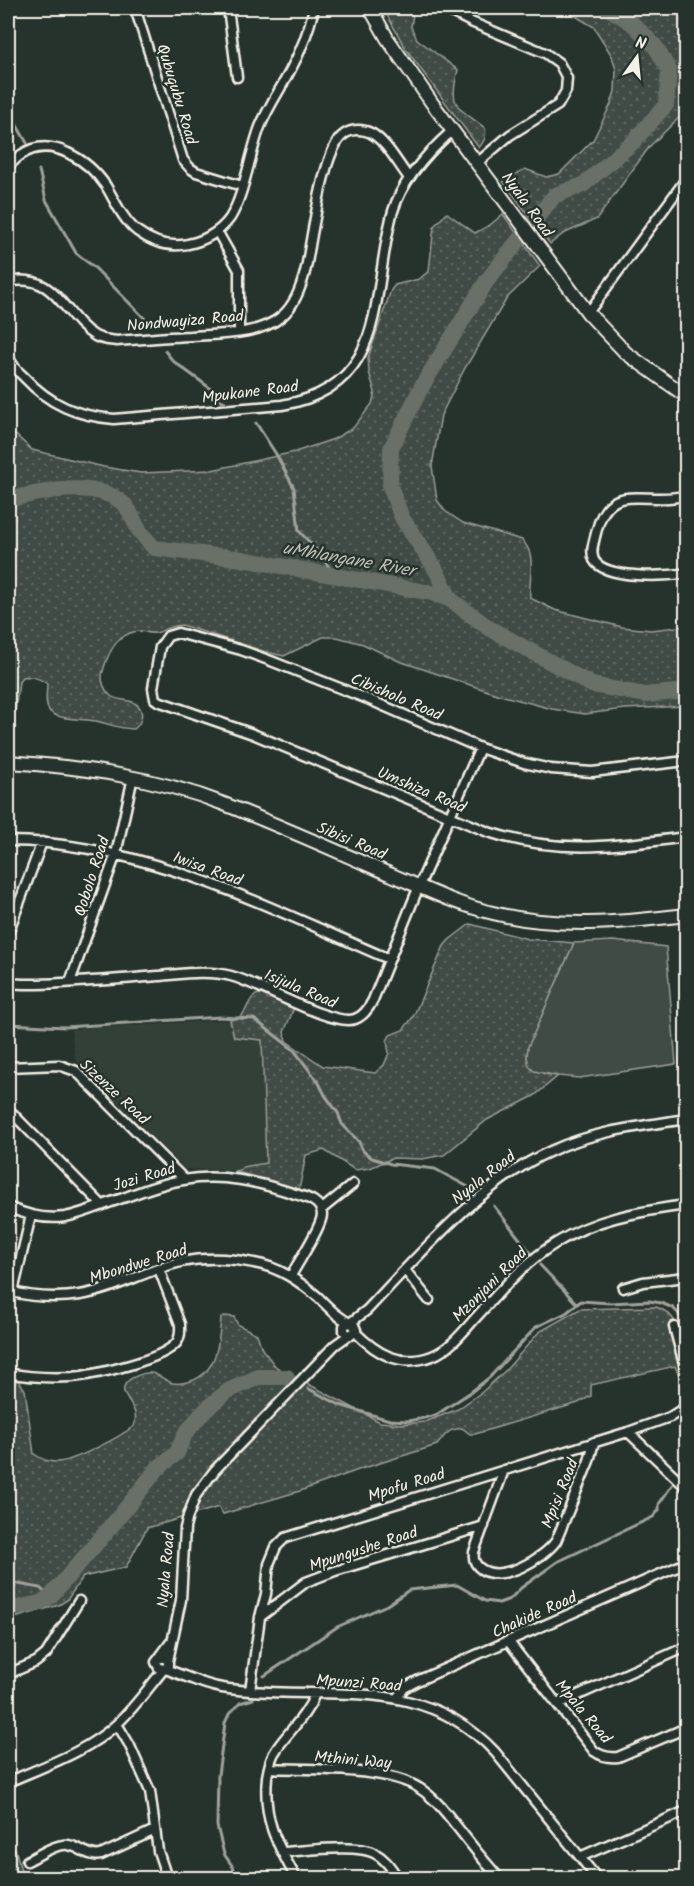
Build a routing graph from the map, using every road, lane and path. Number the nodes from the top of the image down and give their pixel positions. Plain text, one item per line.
1 (135, 8) edge
2 (228, 8) edge
3 (314, 8) edge
4 (370, 8) edge
5 (443, 8) edge
6 (237, 76) dead end
7 (452, 130) junction
8 (477, 163) junction
9 (8, 167) edge
10 (409, 178) junction
11 (687, 179) edge
12 (242, 186) junction
13 (217, 231) junction
14 (8, 282) edge
15 (588, 313) junction
16 (239, 332) junction
17 (8, 360) edge
18 (687, 396) edge
19 (687, 495) edge
20 (687, 573) edge
21 (158, 702) joint
22 (480, 748) junction
23 (687, 761) edge
24 (8, 762) edge
25 (133, 777) junction
26 (449, 816) junction
27 (687, 837) edge
28 (8, 841) edge
29 (42, 842) junction
30 (116, 854) junction
31 (419, 886) junction
32 (687, 915) edge
33 (8, 933) edge
34 (389, 959) junction
35 (70, 982) junction
36 (8, 983) edge
37 (8, 1067) edge
38 (8, 1109) edge
39 (687, 1119) edge
40 (184, 1179) junction
41 (353, 1184) dead end
42 (102, 1205) junction
43 (687, 1205) edge
44 (8, 1206) edge
45 (321, 1210) junction
46 (31, 1215) junction
47 (159, 1269) junction
48 (405, 1270) junction
49 (291, 1276) junction
50 (687, 1277) edge
51 (623, 1288) dead end
52 (10, 1291) edge
53 (429, 1300) dead end
54 (674, 1327) dead end
55 (349, 1328) junction
56 (687, 1371) edge
57 (8, 1373) edge
58 (687, 1407) edge
59 (628, 1432) junction
60 (594, 1442) junction
61 (504, 1470) junction
62 (687, 1487) edge
63 (484, 1526) junction
64 (687, 1563) edge
65 (79, 1600) dead end
66 (260, 1617) junction
67 (509, 1642) junction
68 (687, 1647) edge
69 (164, 1664) junction
70 (8, 1674) edge
71 (250, 1691) junction
72 (315, 1694) junction
73 (397, 1698) junction
74 (558, 1704) junction
75 (117, 1724) junction
76 (687, 1728) edge
77 (268, 1768) junction
78 (8, 1780) edge
79 (687, 1811) edge
80 (155, 1830) junction
81 (282, 1852) junction
82 (580, 1857) junction
83 (27, 1861) dead end
84 (167, 1878) edge
85 (296, 1878) edge
86 (398, 1878) edge
87 (499, 1878) edge
88 (597, 1878) edge

1 - 12 street, Qubuqubu Road
2 - 6 street
3 - 12 street
4 - 7 street, Nyala Road
5 - 8 street
7 - 8 street, Nyala Road
7 - 10 street, Mpukane Road
8 - 15 street, Nyala Road
9 - 13 street
10 - 16 street, Nondwayiza Road
10 - 17 street, Mpukane Road
11 - 15 street
12 - 13 street
13 - 16 street
14 - 16 street, Nondwayiza Road
15 - 18 street, Nyala Road
19 - 20 street
21 - 22 street, Cibisholo Road
21 - 26 street, Umshiza Road
22 - 23 street, Cibisholo Road
22 - 26 street, Isijula Road
24 - 25 street, Sibisi Road
25 - 30 street, Qobolo Road
25 - 31 street, Sibisi Road
26 - 27 street, Umshiza Road
26 - 31 street, Isijula Road
28 - 29 street, Iwisa Road
29 - 30 street, Iwisa Road
29 - 33 street
30 - 34 street, Iwisa Road
30 - 35 street, Qobolo Road
31 - 32 street, Sibisi Road
31 - 34 street, Isijula Road
34 - 35 street, Isijula Road
35 - 36 street, Isijula Road
37 - 40 street, Sizenze Road
38 - 42 street
39 - 48 street, Nyala Road
40 - 42 street, Jozi Road
40 - 45 street, Jozi Road
41 - 45 street
42 - 46 street, Jozi Road
43 - 55 street, Mzonjani Road
44 - 46 street, Jozi Road
45 - 49 street
46 - 52 street
47 - 49 street, Mbondwe Road
47 - 52 street, Mbondwe Road
47 - 57 street
48 - 53 street
48 - 55 street, Nyala Road
49 - 55 street, Mbondwe Road
50 - 51 street
54 - 56 street
55 - 69 street, Nyala Road
58 - 59 street, Mpofu Road
59 - 60 street, Mpofu Road
59 - 62 street
60 - 61 street, Mpofu Road
60 - 63 street, Mpisi Road
61 - 63 street, Mpisi Road
61 - 66 street, Mpofu Road
63 - 66 street, Mpungushe Road
64 - 67 street, Chakide Road
65 - 70 street
66 - 71 street, Mpofu Road
67 - 73 street, Chakide Road
67 - 74 street, Mpala Road
68 - 74 street
69 - 71 street, Mpunzi Road
69 - 75 street, Nyala Road
71 - 72 street, Mpunzi Road
72 - 73 street, Mpunzi Road
72 - 77 street
73 - 82 street, Mpunzi Road
74 - 76 street, Mpala Road
75 - 78 street, Nyala Road
75 - 80 street
77 - 81 street
77 - 87 street, Mthini Way
79 - 82 street
80 - 83 street
80 - 84 street
81 - 85 street
81 - 86 street
82 - 88 street, Mpunzi Road

